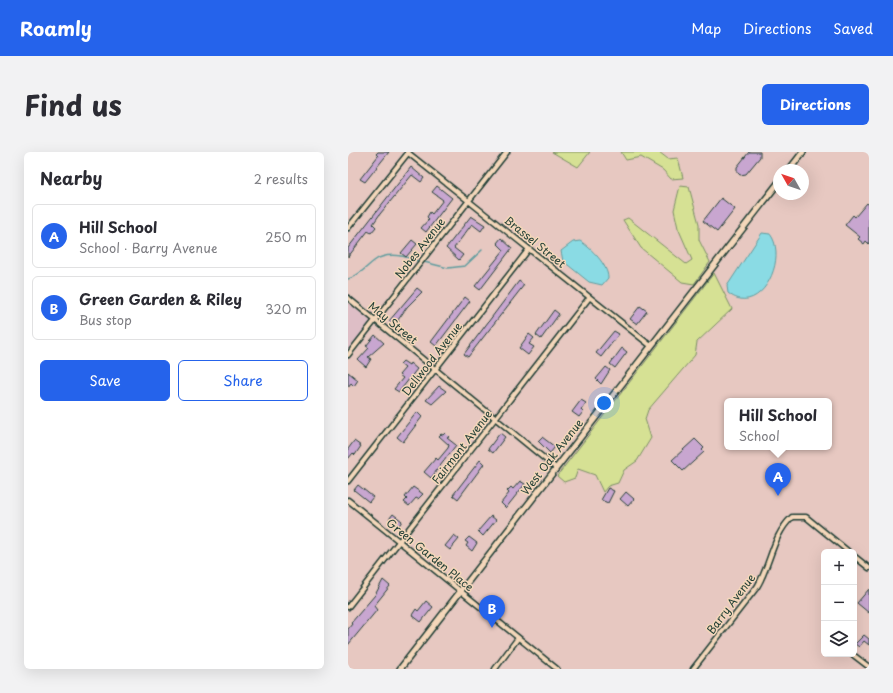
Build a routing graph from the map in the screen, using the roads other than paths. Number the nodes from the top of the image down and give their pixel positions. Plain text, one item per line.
1 (507, 152) edge
2 (803, 152) edge
3 (408, 153) edge
4 (794, 164) edge
5 (773, 190) edge
6 (468, 199) junction
7 (348, 228) edge
8 (529, 249) junction
9 (348, 298) edge
10 (589, 298) junction
11 (376, 320) junction
12 (651, 346) junction
13 (348, 355) edge
14 (435, 370) junction
15 (496, 418) junction
16 (556, 468) junction
17 (348, 481) edge
18 (348, 500) edge
19 (399, 541) junction
20 (845, 549) edge
21 (857, 558) edge
22 (869, 568) edge
23 (461, 592) junction
24 (348, 607) edge
25 (518, 638) junction
26 (856, 657) edge
27 (869, 667) edge
28 (400, 669) edge
29 (494, 669) edge
30 (557, 669) edge
31 (692, 669) edge

1 - 6 street, Nobes Avenue
2 - 4 street
3 - 6 street, Brassel Street
3 - 7 street
5 - 12 street, West Oak Avenue
6 - 8 street, Brassel Street
6 - 11 street, Nobes Avenue
8 - 10 street, Brassel Street
8 - 14 street, Dellwood Avenue
9 - 11 street, May Street
10 - 12 street, Brassel Street
10 - 15 street, Fairmont Avenue
11 - 13 street, Nobes Avenue
11 - 14 street, May Street
12 - 16 street, West Oak Avenue
14 - 15 street, May Street
14 - 17 street, Dellwood Avenue
15 - 16 street, May Street
15 - 19 street, Fairmont Avenue
16 - 23 street, West Oak Avenue
18 - 19 street, Green Garden Place
19 - 23 street, Green Garden Place
19 - 24 street, Fairmont Avenue
20 - 31 street, Barry Avenue
21 - 22 street
23 - 25 street, Green Garden Place
23 - 28 street, West Oak Avenue
25 - 29 street
25 - 30 street, Green Garden Place
26 - 27 street

